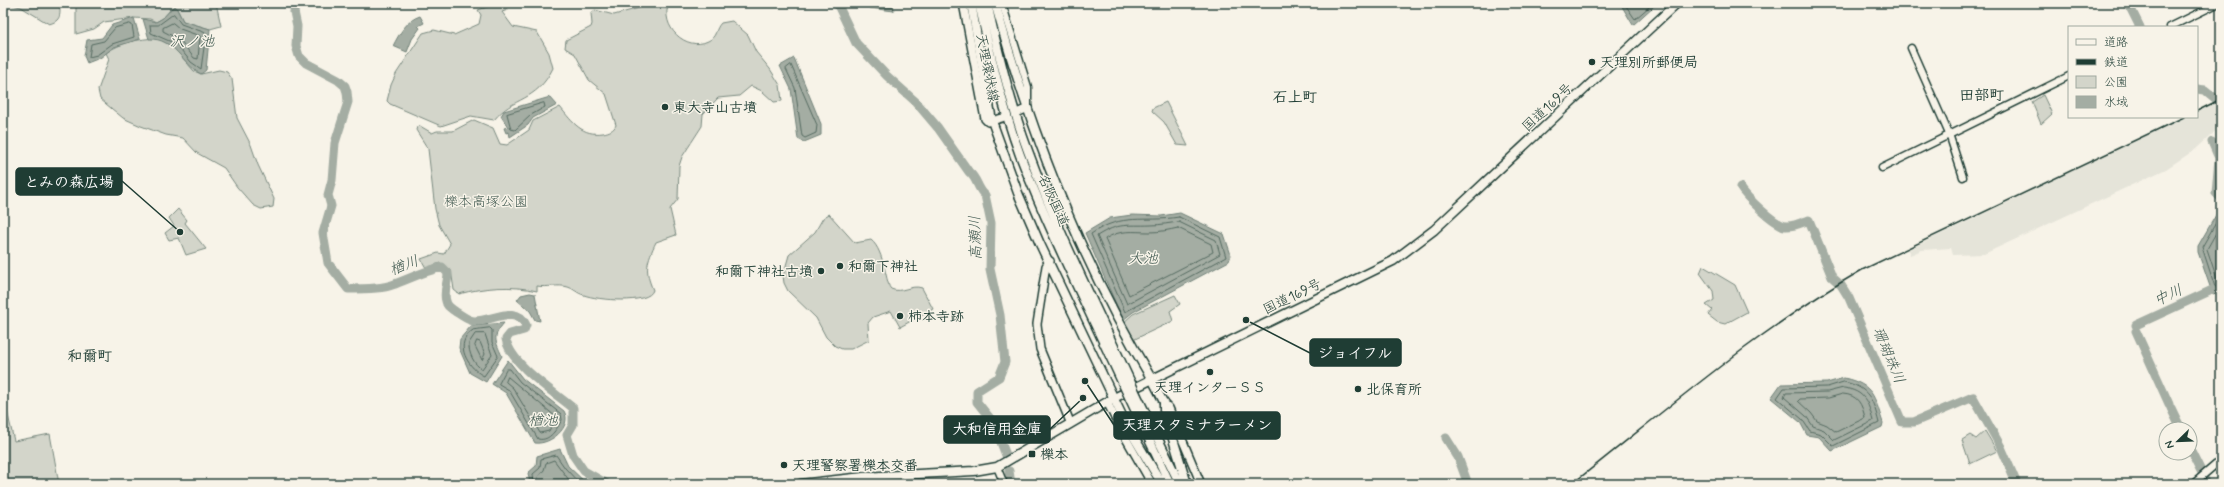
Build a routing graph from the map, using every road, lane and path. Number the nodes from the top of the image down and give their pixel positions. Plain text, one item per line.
1 (963, 3) edge
2 (971, 3) edge
3 (979, 3) edge
4 (987, 3) edge
5 (995, 3) edge
6 (1002, 3) edge
7 (1677, 3) edge
8 (2219, 3) edge
9 (2172, 26) edge
10 (1911, 48) dead end
11 (2068, 76) edge
12 (1028, 108) junction
13 (1019, 112) dead end
14 (1002, 118) dead end
15 (992, 121) junction
16 (1950, 134) junction
17 (1882, 168) dead end
18 (1963, 177) dead end
19 (1050, 261) junction
20 (1151, 378) junction
21 (1126, 382) junction
22 (1134, 398) junction
23 (1111, 400) junction
24 (1164, 403) junction
25 (1070, 422) junction
26 (2221, 460) edge
27 (997, 467) junction
28 (863, 481) edge
29 (800, 484) edge
30 (1004, 484) edge
31 (1152, 484) edge
32 (1162, 484) edge
33 (1170, 484) edge
34 (1180, 484) edge
35 (1187, 484) edge
36 (1201, 484) edge
37 (2193, 484) edge

1 - 15 main road, 天理環状線
2 - 15 highway
3 - 21 highway, 名阪国道
4 - 21 highway, 名阪国道
5 - 12 highway
6 - 12 street
7 - 20 highway, 国道169号
8 - 9 street
10 - 16 street
11 - 16 street
12 - 13 main road, 天理環状線
12 - 20 highway
14 - 15 main road, 天理環状線
15 - 19 highway
16 - 17 street
16 - 18 street
19 - 23 highway
19 - 25 main road
20 - 23 highway, 国道169号
20 - 24 main road
21 - 22 highway, 名阪国道, bridge
22 - 33 highway
22 - 34 highway
23 - 25 highway, 国道169号
23 - 31 main road
23 - 32 highway
24 - 35 highway
24 - 36 main road
25 - 27 highway, 国道169号
26 - 37 street
27 - 28 highway, 国道169号
27 - 30 street
28 - 29 highway, 国道169号

